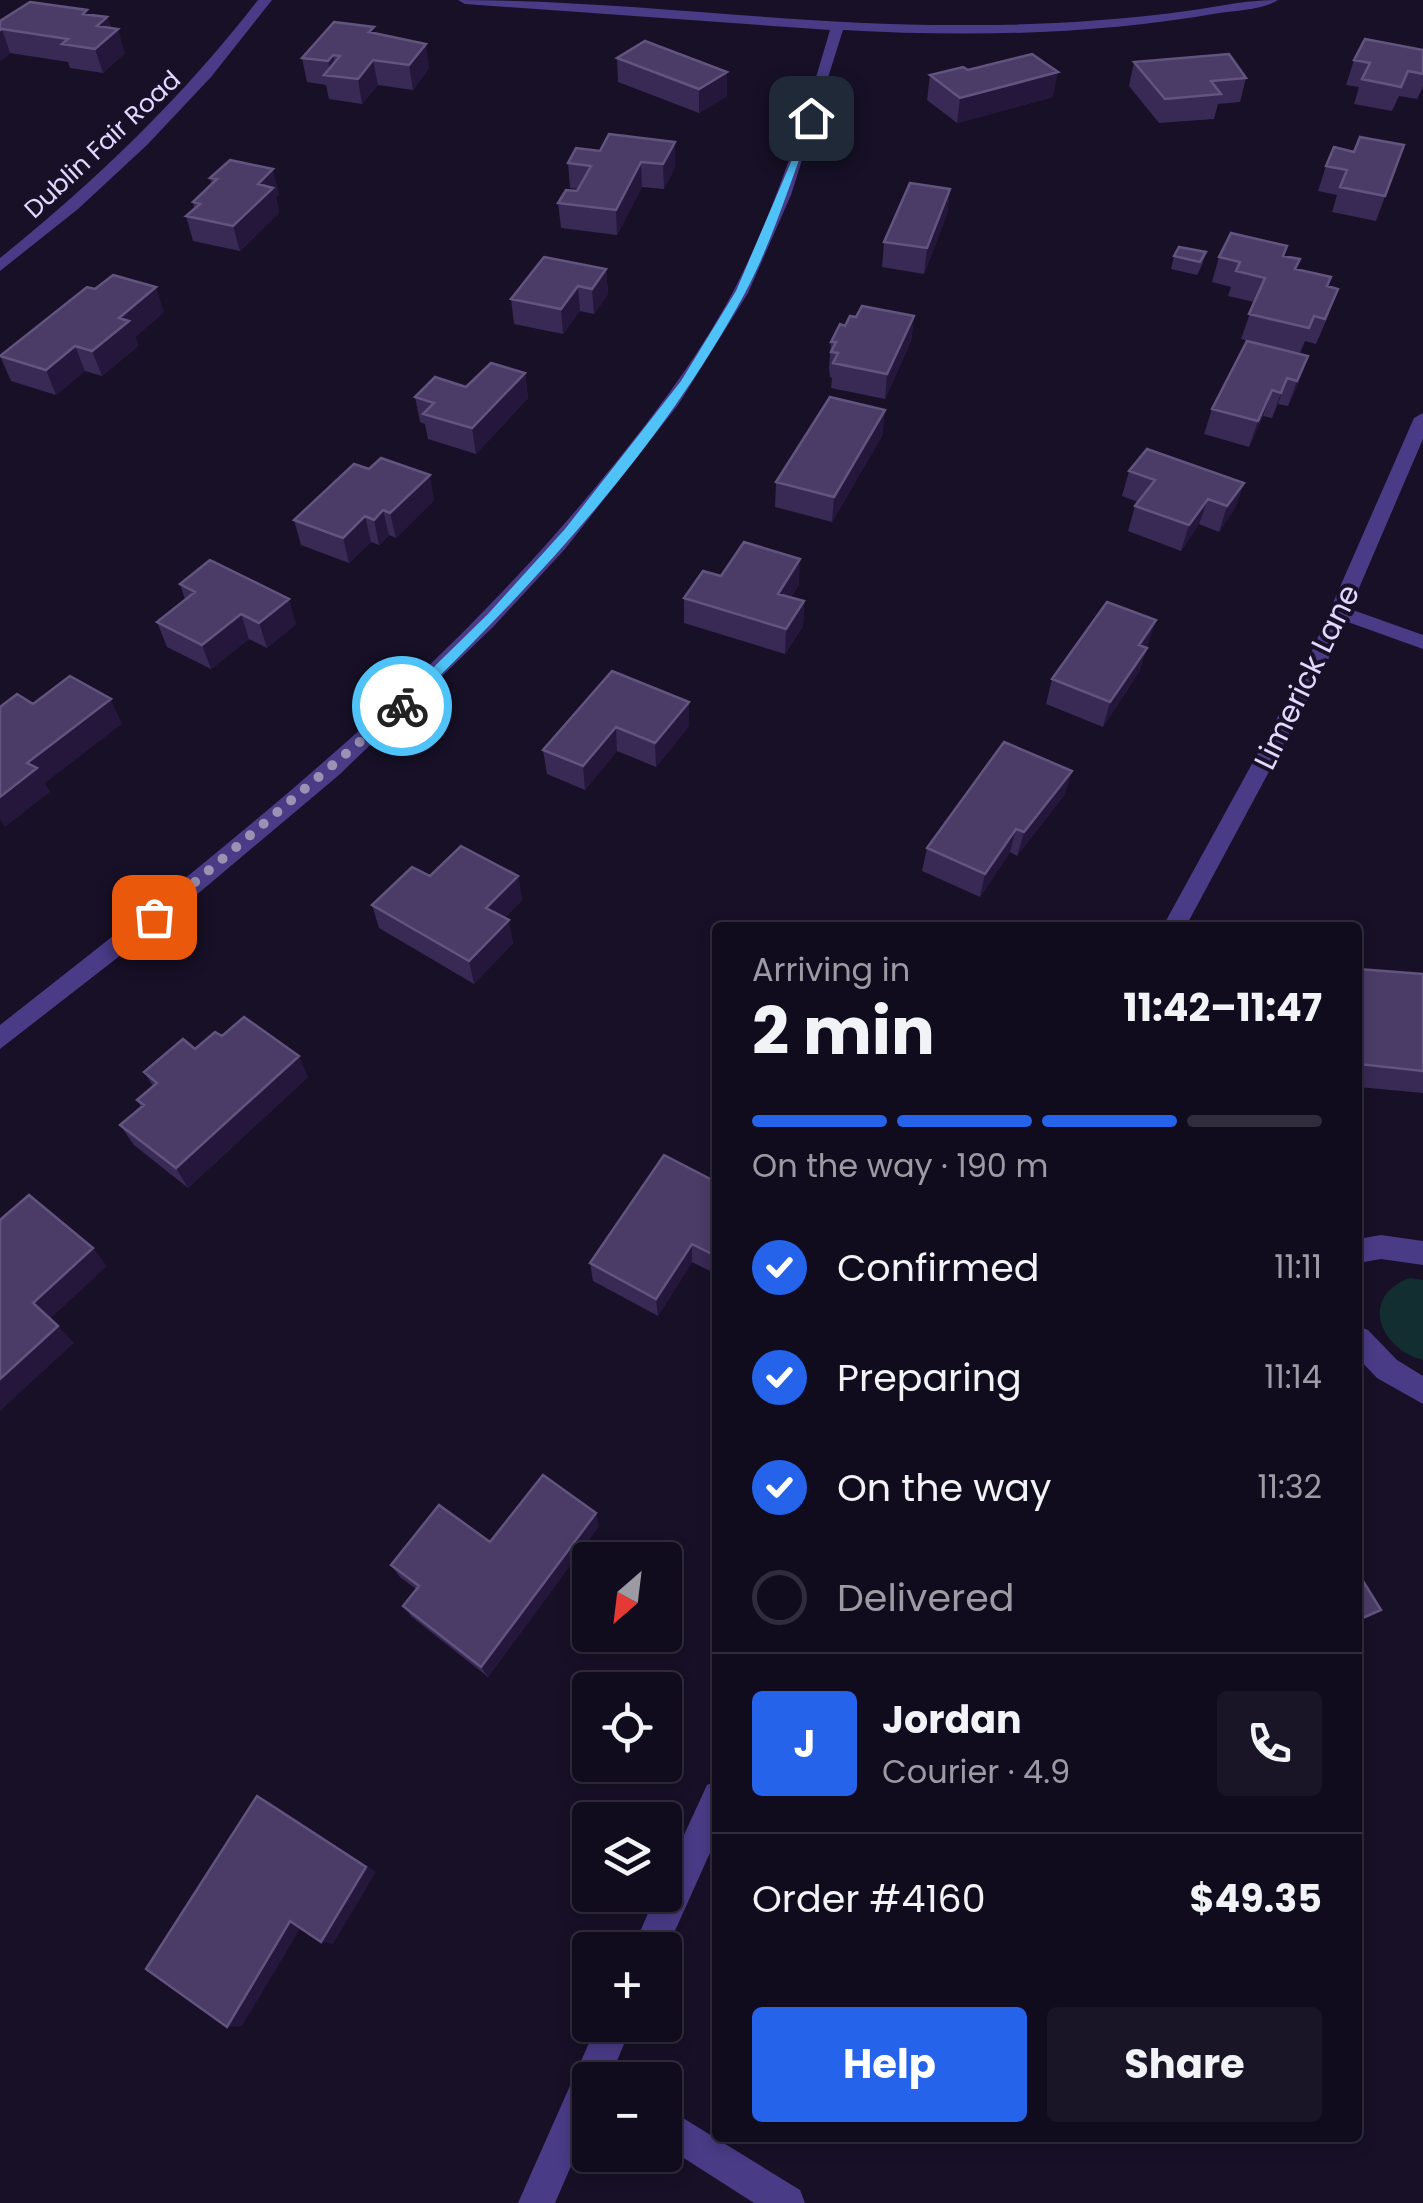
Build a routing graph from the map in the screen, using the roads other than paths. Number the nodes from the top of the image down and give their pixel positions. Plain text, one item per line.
1 (265, 0) edge
2 (466, 0) edge
3 (1271, 0) edge
4 (838, 24) junction
5 (0, 266) edge
6 (1423, 418) edge
7 (1341, 613) junction
8 (1423, 642) edge
9 (1176, 922) edge
10 (0, 1039) edge
11 (1362, 1250) edge
12 (1423, 1253) edge
13 (1362, 1343) edge
14 (1423, 1391) edge
15 (712, 1809) edge
16 (656, 1932) edge
17 (572, 2124) edge
18 (682, 2136) edge
19 (536, 2203) edge
20 (787, 2203) edge

1 - 5 street, Dublin Fair Road
2 - 4 street
3 - 4 street
4 - 10 street
6 - 7 street, Limerick Lane
7 - 8 street
7 - 9 street, Limerick Lane
11 - 12 street
13 - 14 street
15 - 16 street
17 - 19 street
18 - 20 street

